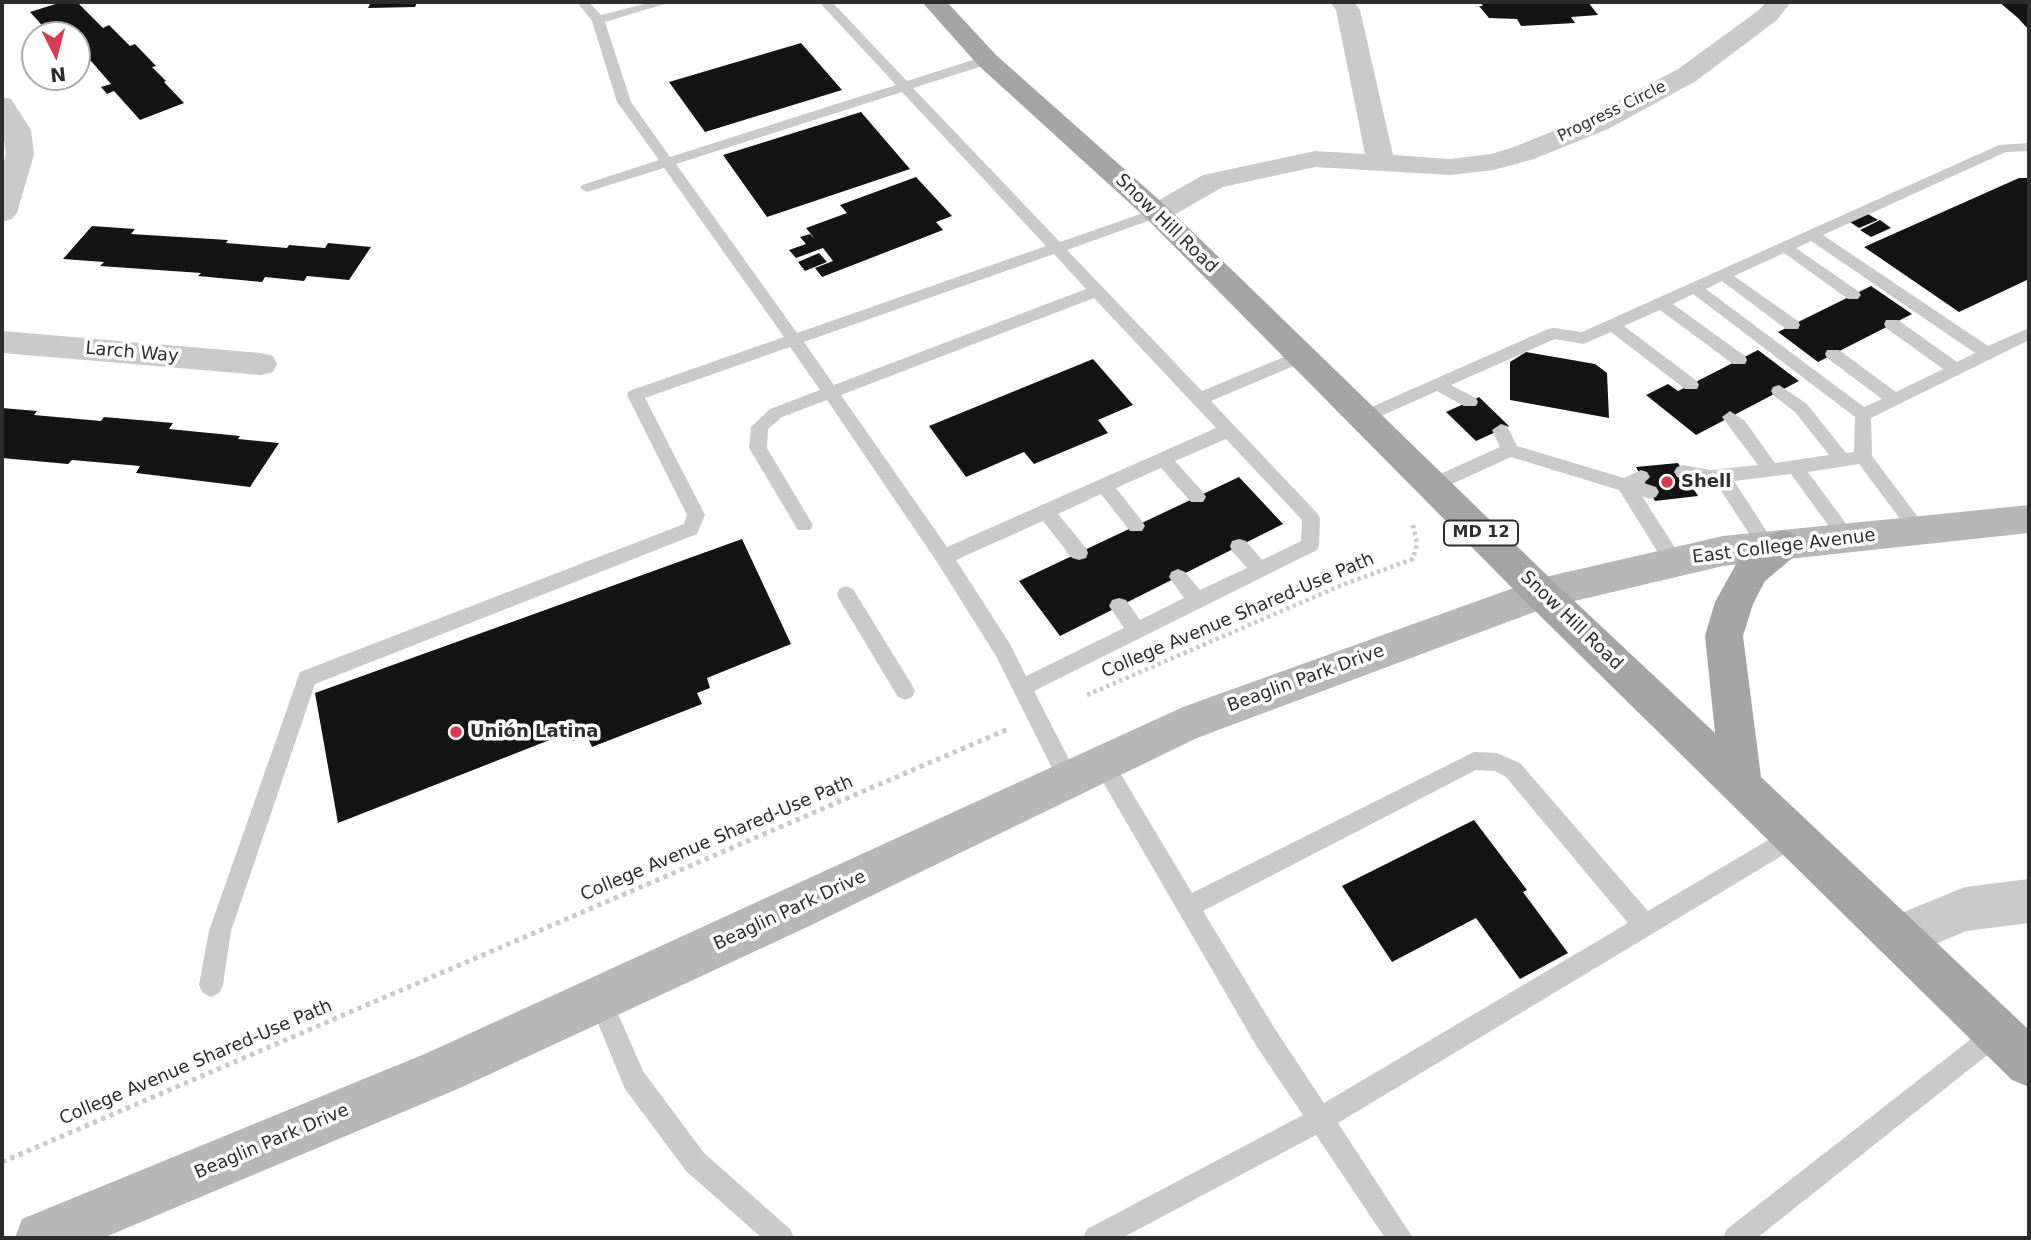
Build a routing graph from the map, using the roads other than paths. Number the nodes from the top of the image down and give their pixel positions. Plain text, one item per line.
1 (583, 2) edge
2 (665, 2) edge
3 (825, 2) edge
4 (934, 2) edge
5 (1342, 2) edge
6 (1779, 2) edge
7 (598, 20) junction
8 (987, 60) junction
9 (905, 87) junction
10 (2, 105) edge
11 (2029, 147) edge
12 (1380, 160) junction
13 (667, 162) junction
14 (587, 188) dead end
15 (2, 213) edge
16 (1157, 213) junction
17 (1813, 235) junction
18 (1059, 247) junction
19 (1785, 247) junction
20 (1723, 275) junction
21 (1695, 288) junction
22 (1099, 290) junction
23 (1853, 295) dead end
24 (1661, 303) junction
25 (1892, 324) dead end
26 (1613, 325) junction
27 (1792, 325) dead end
28 (2029, 332) edge
29 (794, 340) junction
30 (2, 342) edge
31 (1986, 353) junction
32 (1833, 354) dead end
33 (1302, 356) junction
34 (1738, 360) dead end
35 (261, 364) dead end
36 (1955, 369) junction
37 (1690, 385) dead end
38 (1779, 391) dead end
39 (831, 393) junction
40 (1200, 399) junction
41 (1894, 399) junction
42 (1863, 415) junction
43 (1364, 417) junction
44 (1730, 417) dead end
45 (1229, 430) junction
46 (1494, 433) dead end
47 (1510, 450) junction
48 (1863, 457) junction
49 (1163, 459) junction
50 (1842, 460) junction
51 (1795, 467) junction
52 (1770, 469) junction
53 (1716, 476) junction
54 (1688, 480) dead end
55 (1104, 485) junction
56 (1433, 485) junction
57 (1197, 497) dead end
58 (1046, 511) junction
59 (2029, 519) edge
60 (804, 526) dead end
61 (1136, 526) dead end
62 (1918, 530) junction
63 (1847, 538) junction
64 (1239, 546) dead end
65 (1775, 546) junction
66 (1079, 553) dead end
67 (944, 557) junction
68 (1674, 562) junction
69 (1260, 570) junction
70 (1178, 577) dead end
71 (1541, 593) junction
72 (846, 594) dead end
73 (1198, 601) junction
74 (1118, 606) dead end
75 (1137, 631) junction
76 (1022, 687) junction
77 (905, 691) dead end
78 (1086, 771) junction
79 (1741, 785) junction
80 (1794, 836) junction
81 (2029, 901) edge
82 (1188, 907) junction
83 (1645, 925) junction
84 (1899, 936) junction
85 (211, 985) dead end
86 (600, 999) junction
87 (1997, 1033) junction
88 (2029, 1063) edge
89 (1320, 1119) junction
90 (41, 1238) edge
91 (781, 1238) edge
92 (1097, 1238) edge
93 (1400, 1238) edge
94 (1736, 1238) edge

1 - 7 lane
2 - 7 lane
3 - 9 lane
4 - 8 main road, Snow Hill Road / MD 12
5 - 12 street
6 - 12 street, Progress Circle
7 - 13 lane
8 - 9 lane
8 - 16 main road, Snow Hill Road / MD 12
9 - 13 lane
9 - 18 lane
10 - 15 street
11 - 17 lane
12 - 16 street, Progress Circle
13 - 14 lane
13 - 29 lane
16 - 18 lane
16 - 33 main road, Snow Hill Road / MD 12
17 - 19 lane
17 - 31 lane
18 - 22 lane
18 - 29 lane
19 - 20 lane
19 - 23 lane
20 - 21 lane
20 - 27 lane
21 - 24 lane
21 - 42 lane
22 - 39 lane
22 - 40 lane
24 - 26 lane
24 - 34 lane
25 - 36 lane
26 - 37 lane
26 - 43 lane
28 - 31 lane
29 - 39 lane
29 - 85 lane
30 - 35 street, Larch Way
31 - 36 lane
32 - 41 lane
33 - 40 lane
33 - 43 main road, Snow Hill Road / MD 12
36 - 41 lane
38 - 50 lane
39 - 60 lane
39 - 67 lane
40 - 45 lane
41 - 42 lane
42 - 48 lane
43 - 56 main road, Snow Hill Road / MD 12
44 - 52 lane
45 - 49 lane
45 - 69 lane
46 - 47 lane
47 - 56 lane
47 - 68 lane
48 - 50 lane
48 - 62 lane
49 - 55 lane
49 - 57 lane
50 - 51 lane
51 - 52 lane
51 - 63 lane
52 - 53 lane
53 - 54 lane
53 - 65 lane
55 - 58 lane
55 - 61 lane
56 - 71 main road, Snow Hill Road / MD 12
58 - 66 lane
58 - 67 lane
59 - 62 main road, East College Avenue
62 - 63 main road, East College Avenue
63 - 65 main road, East College Avenue
64 - 69 lane
65 - 68 main road, East College Avenue
65 - 79 main road
67 - 76 lane
68 - 71 main road, East College Avenue
69 - 73 lane
70 - 73 lane
71 - 78 main road, Beaglin Park Drive
71 - 79 main road, Snow Hill Road / MD 12
72 - 77 lane
73 - 75 lane
74 - 75 lane
75 - 76 lane
76 - 78 lane
78 - 82 lane
78 - 86 main road, Beaglin Park Drive
79 - 80 main road, Snow Hill Road / MD 12
80 - 83 lane
80 - 84 main road, Snow Hill Road / MD 12
81 - 84 street
82 - 83 lane
82 - 89 lane
83 - 89 lane
84 - 87 main road, Snow Hill Road / MD 12
86 - 90 main road, Beaglin Park Drive
86 - 91 lane
87 - 88 main road, Snow Hill Road / MD 12
87 - 94 lane
89 - 92 lane
89 - 93 lane

